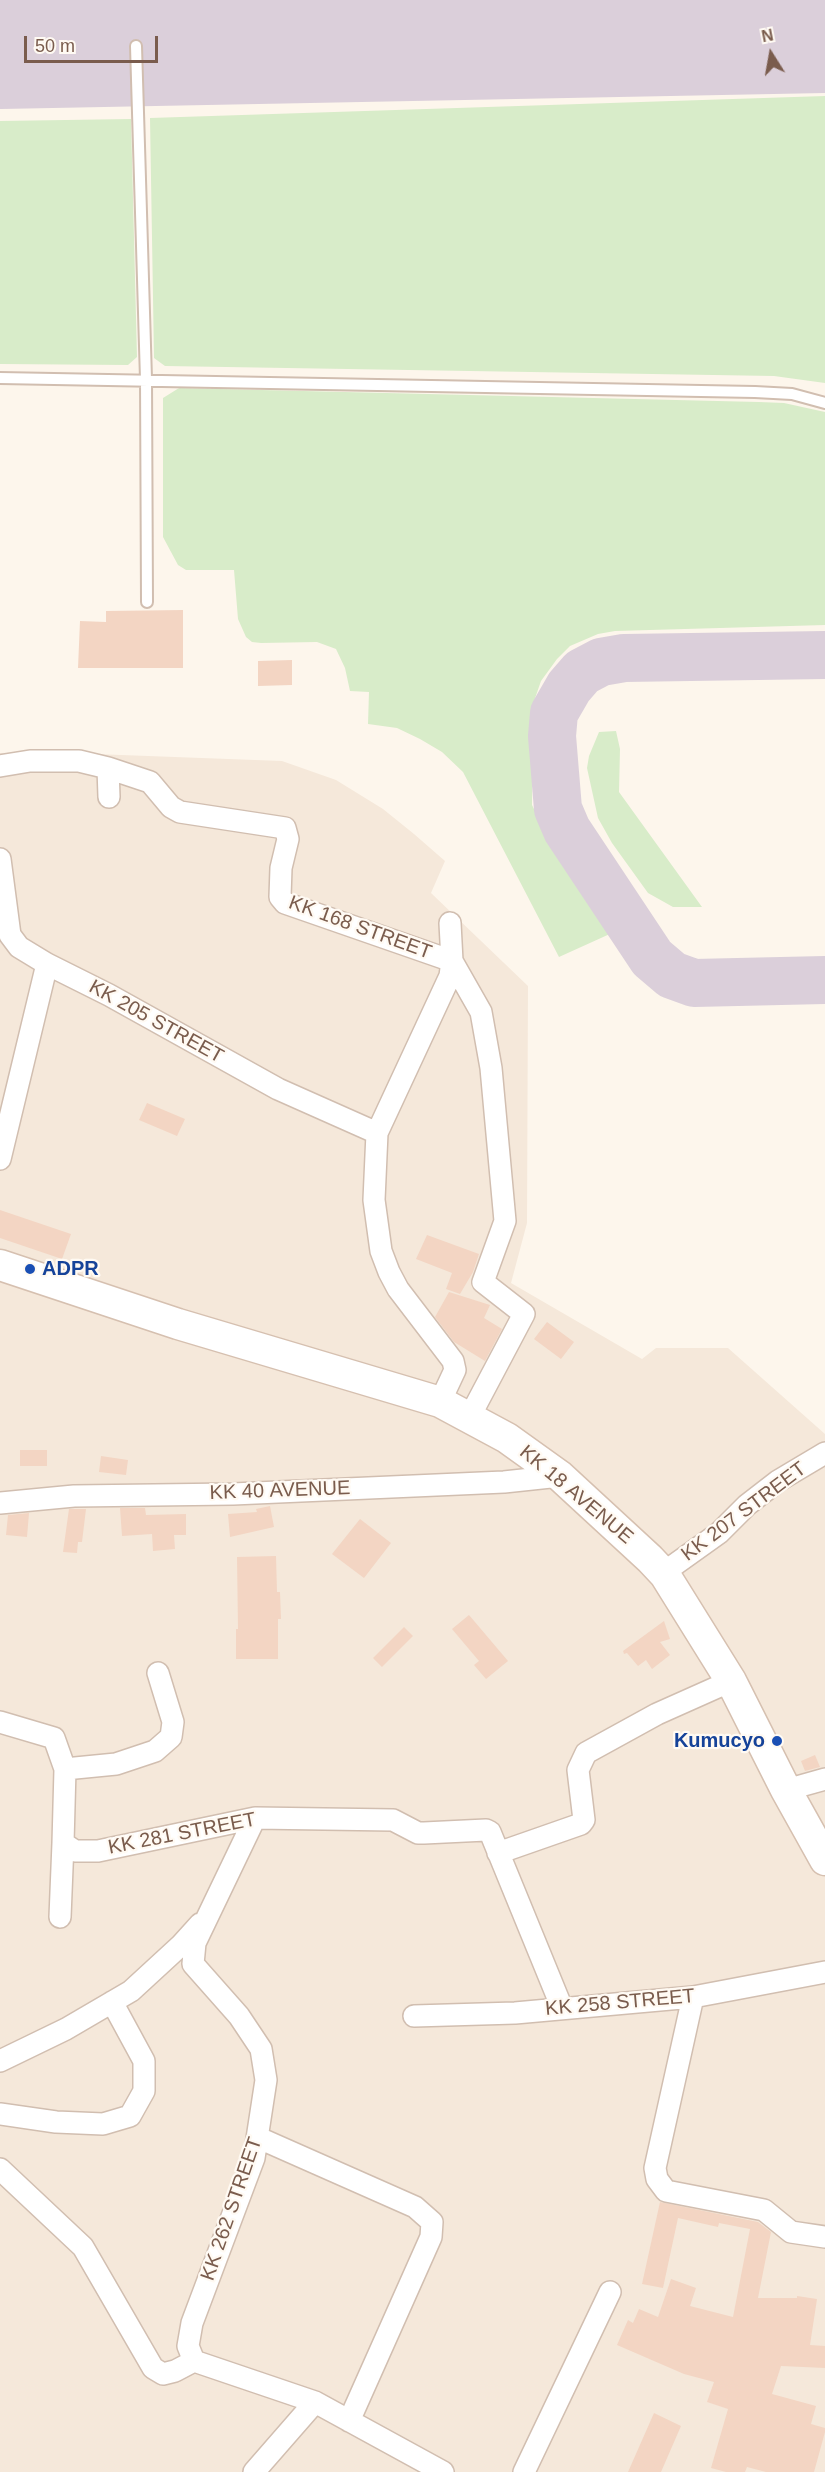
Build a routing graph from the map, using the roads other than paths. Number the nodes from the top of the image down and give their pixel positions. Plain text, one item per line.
1 (136, 46) dead end
2 (0, 378) edge
3 (146, 379) junction
4 (825, 403) edge
5 (147, 602) dead end
6 (0, 766) edge
7 (108, 768) junction
8 (109, 797) dead end
9 (0, 859) edge
10 (450, 923) dead end
11 (452, 961) junction
12 (47, 964) junction
13 (377, 1133) junction
14 (0, 1159) edge
15 (0, 1265) edge
16 (440, 1402) junction
17 (469, 1418) junction
18 (825, 1453) edge
19 (560, 1476) junction
20 (0, 1503) edge
21 (663, 1573) junction
22 (158, 1673) dead end
23 (731, 1681) junction
24 (0, 1722) edge
25 (65, 1769) junction
26 (825, 1779) edge
27 (786, 1790) junction
28 (255, 1818) junction
29 (63, 1843) junction
30 (498, 1852) junction
31 (825, 1860) edge
32 (208, 1915) junction
33 (60, 1917) dead end
34 (825, 1972) edge
35 (693, 1997) junction
36 (112, 2002) junction
37 (562, 2008) junction
38 (414, 2016) dead end
39 (0, 2061) edge
40 (0, 2114) edge
41 (259, 2138) junction
42 (0, 2169) edge
43 (825, 2237) edge
44 (610, 2292) dead end
45 (194, 2361) junction
46 (315, 2402) junction
47 (349, 2421) junction
48 (254, 2472) edge
49 (443, 2472) edge
50 (524, 2472) edge

1 - 3 lane
2 - 3 lane
3 - 4 lane
3 - 5 lane
6 - 7 street
7 - 8 street
7 - 11 street, KK 168 STREET
9 - 12 street, KK 205 STREET
10 - 11 street
11 - 13 street
11 - 17 street
12 - 13 street, KK 205 STREET
12 - 14 street
13 - 16 street
15 - 16 main road, KK 18 AVENUE
16 - 17 main road, KK 18 AVENUE
17 - 19 main road, KK 18 AVENUE
18 - 21 street, KK 207 STREET
19 - 20 street, KK 40 AVENUE
19 - 21 main road, KK 18 AVENUE
21 - 23 main road, KK 18 AVENUE
22 - 25 street
23 - 27 main road, KK 18 AVENUE
23 - 30 street
24 - 25 street
25 - 29 street
26 - 27 street
27 - 31 main road, KK 18 AVENUE
28 - 29 street, KK 281 STREET
28 - 30 street, KK 281 STREET
28 - 32 street, KK 262 STREET
29 - 33 street
30 - 37 street, KK 281 STREET
32 - 36 street
32 - 41 street, KK 262 STREET
34 - 35 street, KK 258 STREET
35 - 37 street, KK 258 STREET
35 - 43 street
36 - 39 street
36 - 40 street
37 - 38 street, KK 258 STREET
41 - 45 street, KK 262 STREET
41 - 47 street
42 - 45 street
44 - 50 street
45 - 46 street
46 - 47 street
46 - 48 street
47 - 49 street

